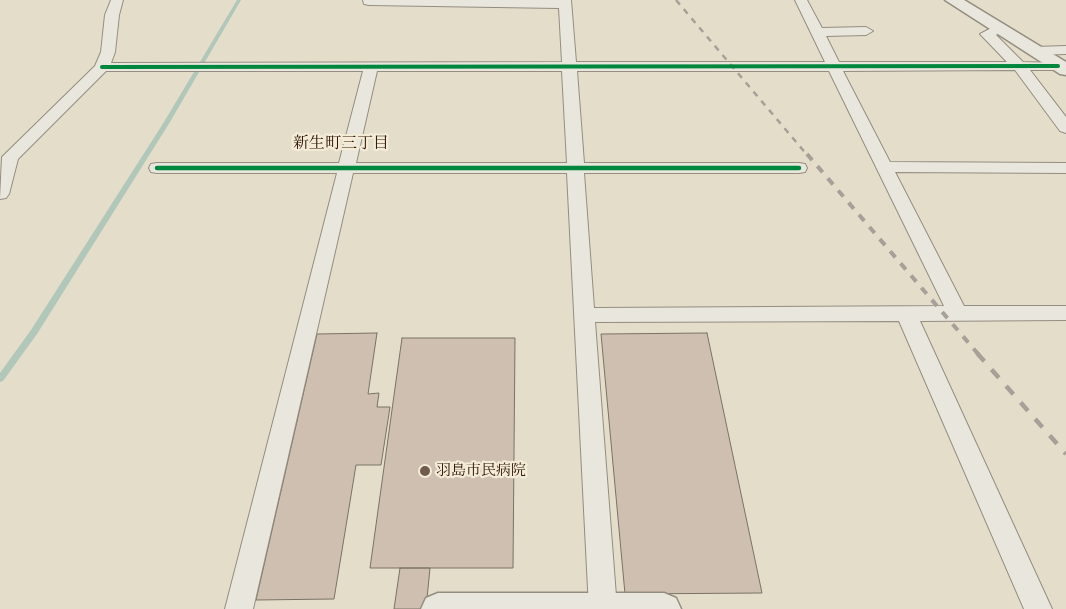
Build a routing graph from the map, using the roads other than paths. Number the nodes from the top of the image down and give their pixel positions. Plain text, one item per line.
1 (117, 0) edge
2 (801, 0) edge
3 (953, 0) edge
4 (369, 1) edge
5 (565, 2) edge
6 (997, 29) junction
7 (866, 31) dead end
8 (816, 32) junction
9 (1063, 62) edge
10 (1018, 65) junction
11 (371, 66) junction
12 (569, 66) junction
13 (833, 66) junction
14 (102, 67) junction
15 (1066, 128) edge
16 (5, 157) edge
17 (885, 167) junction
18 (157, 168) dead end
19 (798, 168) dead end
20 (1066, 168) edge
21 (346, 169) junction
22 (576, 170) junction
23 (0, 194) edge
24 (906, 313) junction
25 (957, 313) junction
26 (1066, 313) edge
27 (585, 314) junction
28 (239, 609) edge
29 (438, 609) edge
30 (603, 609) edge
31 (664, 609) edge
32 (1038, 609) edge

1 - 14 street
2 - 8 street
3 - 6 street
4 - 5 street
5 - 12 street
6 - 9 street
6 - 10 street
7 - 8 street
8 - 13 street
9 - 10 street
10 - 13 street
10 - 15 street
11 - 12 street
11 - 14 street
11 - 21 street
12 - 13 street
12 - 22 street
13 - 17 street
14 - 16 street
16 - 23 street
17 - 20 street
17 - 25 street
18 - 21 street
19 - 22 street
21 - 22 street
21 - 28 street
22 - 27 street
24 - 25 street
24 - 27 street
24 - 32 street
25 - 26 street
27 - 30 street
29 - 30 street
30 - 31 street

